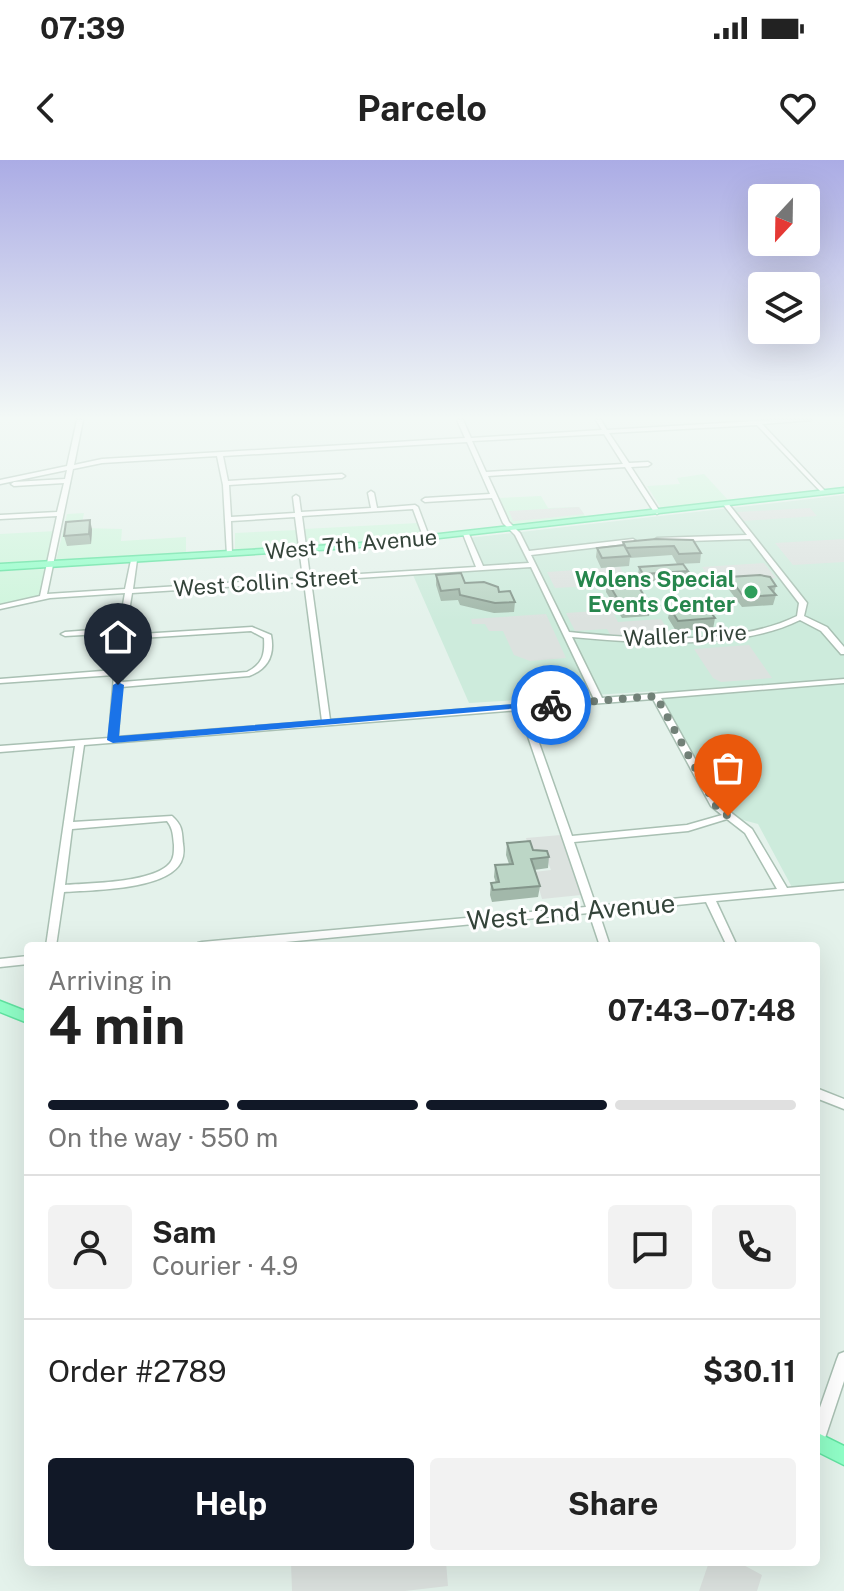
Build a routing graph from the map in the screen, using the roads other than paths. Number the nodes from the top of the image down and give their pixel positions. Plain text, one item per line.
1 (66, 487) edge
2 (225, 487) edge
3 (490, 487) edge
4 (640, 487) edge
5 (818, 487) edge
6 (844, 490) edge
7 (823, 492) junction
8 (371, 493) dead end
9 (494, 496) junction
10 (296, 497) dead end
11 (425, 500) dead end
12 (725, 503) junction
13 (374, 509) junction
14 (657, 512) junction
15 (61, 514) junction
16 (297, 514) junction
17 (0, 517) edge
18 (228, 519) junction
19 (513, 529) junction
20 (466, 534) junction
21 (751, 537) junction
22 (427, 539) junction
23 (301, 550) junction
24 (527, 553) junction
25 (229, 554) junction
26 (134, 560) junction
27 (51, 564) junction
28 (534, 565) junction
29 (0, 567) edge
30 (480, 568) junction
31 (306, 580) junction
32 (128, 591) junction
33 (43, 597) junction
34 (0, 607) edge
35 (800, 617) junction
36 (123, 633) junction
37 (65, 634) dead end
38 (566, 634) junction
39 (844, 652) edge
40 (120, 672) junction
41 (0, 681) edge
42 (844, 681) edge
43 (118, 685) junction
44 (656, 696) junction
45 (599, 701) junction
46 (522, 707) junction
47 (326, 722) junction
48 (113, 740) junction
49 (80, 742) junction
50 (0, 749) edge
51 (728, 816) junction
52 (67, 826) junction
53 (570, 839) junction
54 (844, 886) edge
55 (59, 889) junction
56 (784, 892) junction
57 (710, 900) junction
58 (594, 911) junction
59 (52, 942) edge
60 (247, 942) edge
61 (604, 942) edge
62 (730, 942) edge
63 (24, 960) edge
64 (0, 963) edge
65 (0, 1006) edge
66 (24, 1016) edge
67 (820, 1095) edge
68 (844, 1104) edge
69 (844, 1359) edge
70 (820, 1429) edge
71 (820, 1443) edge
72 (844, 1456) edge

1 - 15 street
2 - 18 street
3 - 9 street
4 - 14 street
5 - 7 street
6 - 7 main road, West 7th Avenue
7 - 12 main road, West 7th Avenue
8 - 13 street
9 - 11 street
9 - 19 street
10 - 16 street
12 - 14 main road, West 7th Avenue
12 - 21 street
13 - 16 street
13 - 22 street
14 - 19 main road, West 7th Avenue
15 - 17 street
15 - 27 street
16 - 18 street
16 - 23 street
18 - 25 street
19 - 20 main road, West 7th Avenue
19 - 24 street
20 - 22 main road, West 7th Avenue
20 - 30 street
21 - 24 street
21 - 35 street
22 - 23 main road, West 7th Avenue
23 - 25 main road, West 7th Avenue
23 - 31 street
24 - 28 street
25 - 26 main road, West 7th Avenue
26 - 27 main road, West 7th Avenue
26 - 32 street
27 - 29 main road, West 7th Avenue
27 - 33 street
28 - 30 street, West Collin Street
28 - 38 street
30 - 31 street, West Collin Street
31 - 32 street, West Collin Street
31 - 47 street
32 - 33 street, West Collin Street
32 - 36 street
33 - 34 street, West Collin Street
35 - 38 street, Waller Drive
35 - 39 street
36 - 37 street
36 - 40 street
36 - 43 street
38 - 45 street
40 - 41 street
40 - 43 street
42 - 44 street
43 - 48 street
44 - 45 street
44 - 51 street
45 - 46 street
46 - 47 street
46 - 53 street
47 - 48 street
48 - 49 street
49 - 50 street
49 - 52 street
51 - 53 street
51 - 56 street
52 - 55 street
52 - 55 street
53 - 58 street
54 - 56 street, West 2nd Avenue
55 - 59 street
56 - 57 street, West 2nd Avenue
57 - 58 street, West 2nd Avenue
57 - 62 street
58 - 60 street, West 2nd Avenue
58 - 61 street
63 - 64 street
65 - 66 main road
67 - 68 street
69 - 70 street
71 - 72 main road

